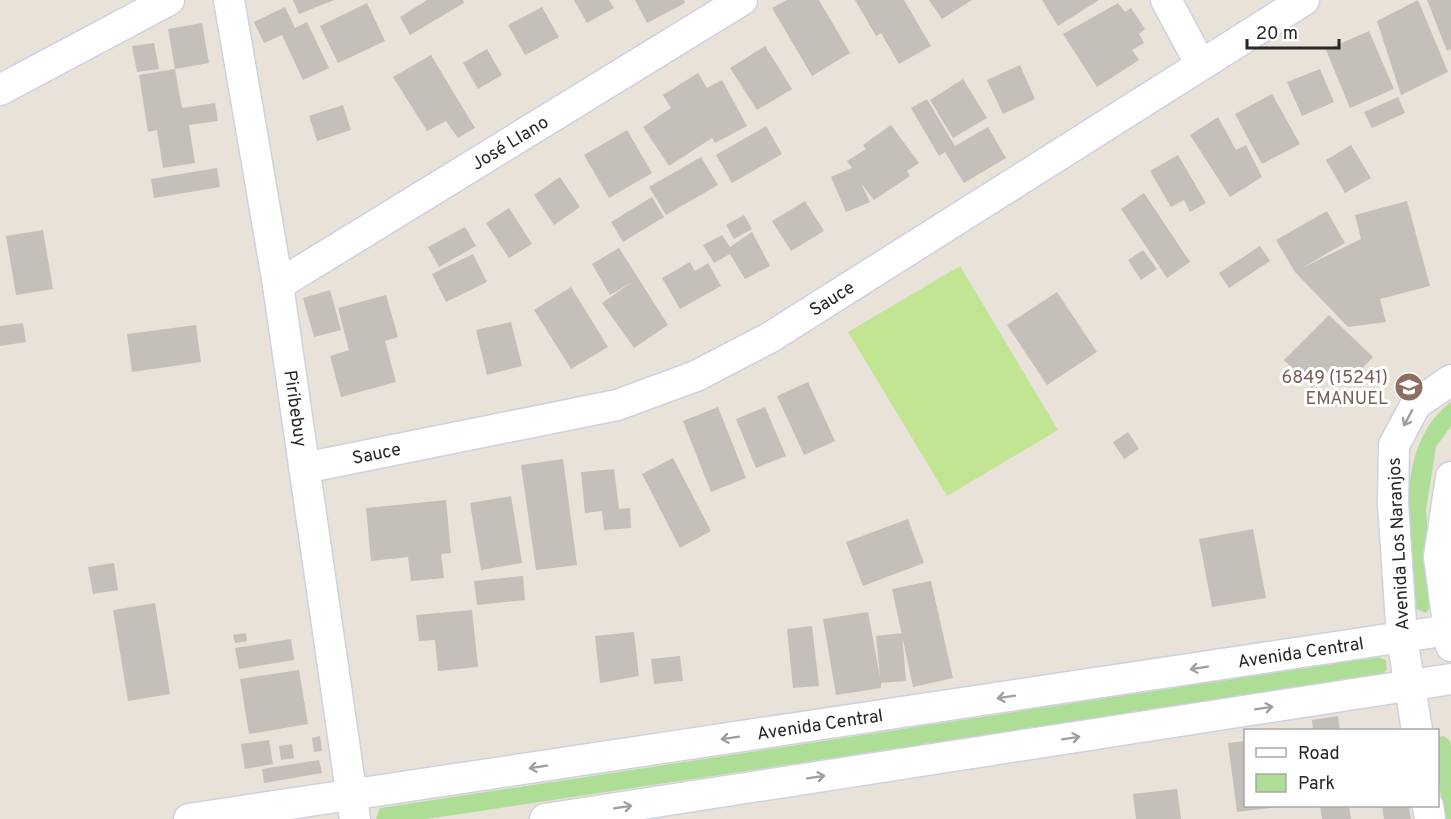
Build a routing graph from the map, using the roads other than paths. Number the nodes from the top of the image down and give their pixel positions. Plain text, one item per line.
1 (170, 0) edge
2 (229, 0) edge
3 (742, 0) edge
4 (1166, 0) edge
5 (1304, 0) edge
6 (1202, 65) junction
7 (0, 90) edge
8 (278, 285) junction
9 (1451, 380) edge
10 (304, 468) junction
11 (1451, 477) edge
12 (1402, 638) junction
13 (1450, 638) edge
14 (1451, 679) edge
15 (1410, 685) junction
16 (1417, 729) edge
17 (353, 807) edge
18 (189, 819) edge
19 (545, 819) edge

1 - 7 street
2 - 8 street, Piribebuy
3 - 8 street, José Llano
4 - 6 street
5 - 6 street, Sauce
6 - 10 street, Sauce
8 - 10 street, Piribebuy
9 -> 12 street, Avenida Los Naranjos
10 - 17 street, Piribebuy
11 - 13 street
12 - 13 street, Avenida Central
12 - 15 street, Avenida Los Naranjos
12 -> 17 street, Avenida Central
14 - 15 street
15 - 16 street, Avenida Los Naranjos
19 -> 15 street
17 - 18 street, Avenida Central

